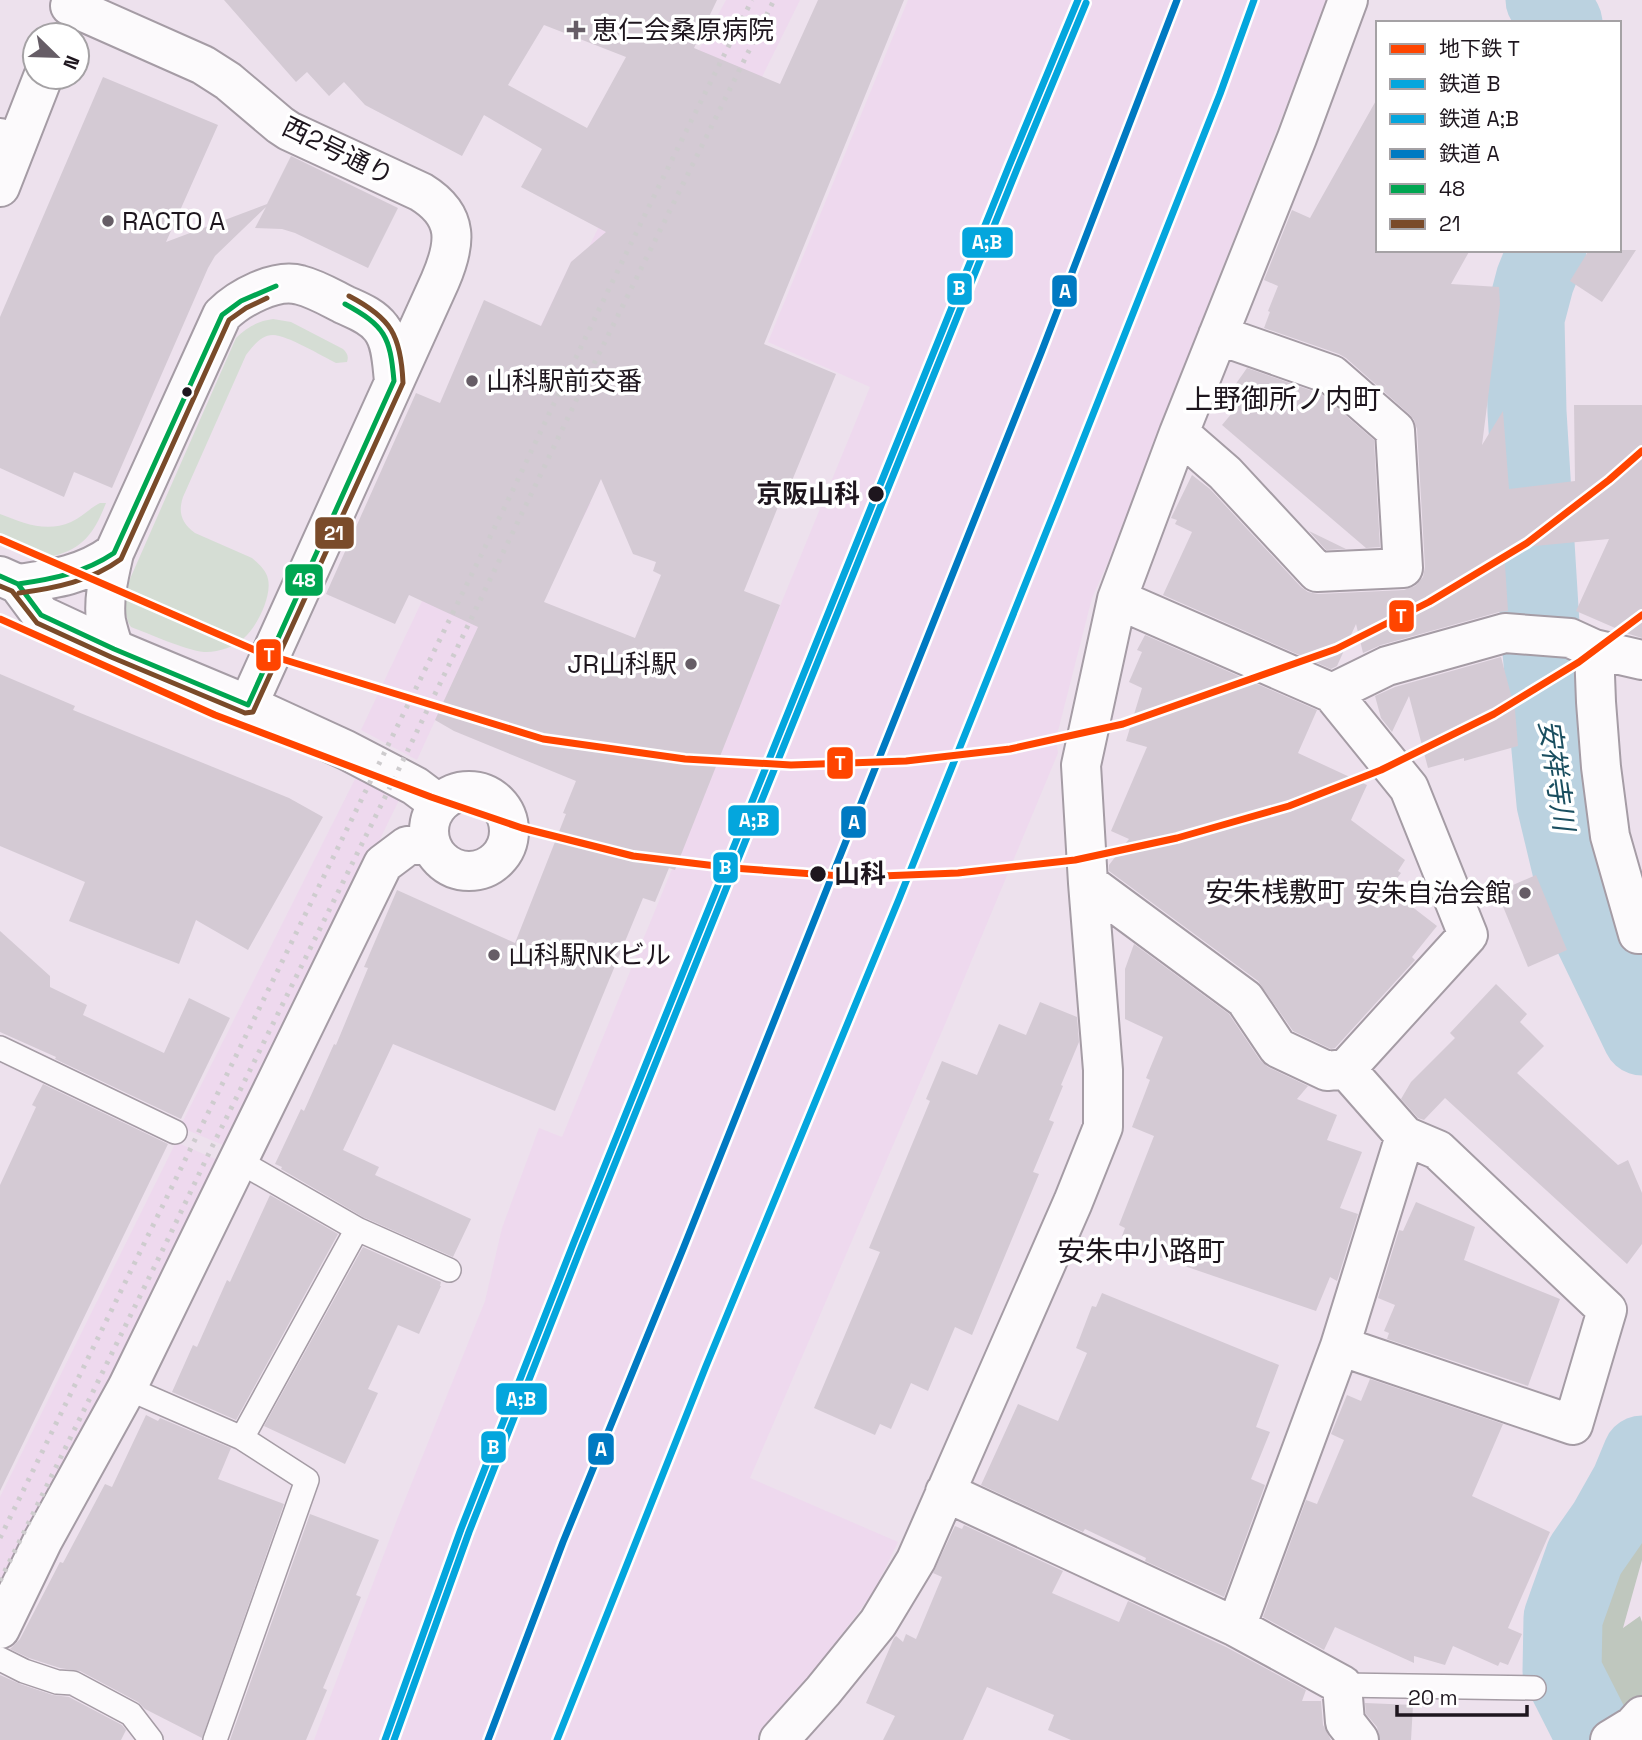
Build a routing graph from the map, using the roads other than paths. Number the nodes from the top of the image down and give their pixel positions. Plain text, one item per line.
1 (1348, 0) edge
2 (67, 14) edge
3 (35, 91) edge
4 (8, 141) edge
5 (0, 187) edge
6 (1218, 335) junction
7 (394, 381) junction
8 (1179, 433) junction
9 (114, 553) junction
10 (9, 580) edge
11 (1117, 599) junction
12 (1582, 643) junction
13 (114, 649) junction
14 (1642, 660) edge
15 (1332, 692) junction
16 (247, 705) junction
17 (439, 804) junction
18 (430, 843) junction
19 (1088, 883) junction
20 (1642, 934) edge
21 (0, 1048) edge
22 (1346, 1069) junction
23 (175, 1132) dead end
24 (1405, 1136) junction
25 (237, 1160) junction
26 (357, 1229) junction
27 (449, 1270) dead end
28 (1340, 1346) junction
29 (127, 1388) junction
30 (242, 1438) junction
31 (945, 1493) junction
32 (1236, 1627) junction
33 (0, 1629) edge
34 (0, 1659) edge
35 (1342, 1685) junction
36 (1534, 1688) dead end
37 (151, 1740) edge
38 (215, 1740) edge
39 (779, 1740) edge
40 (1359, 1740) edge

1 - 6 street
2 - 7 street, 西2号通り
3 - 4 street
4 - 5 street
6 - 8 street
6 - 8 street
7 - 9 street
7 - 16 street, 西2号通り
8 - 11 street
9 - 10 street
9 - 13 street
10 - 13 street
11 - 15 street
11 - 19 street
12 - 14 street
12 - 15 street
12 - 20 street
13 - 16 street
15 - 22 street
16 - 17 street
17 - 18 street
17 - 18 street
18 - 25 street
19 - 22 street
19 - 31 street
21 - 23 lane
22 - 24 street
24 - 28 street
24 - 28 street
25 - 26 lane
25 - 29 street
26 - 27 lane
26 - 30 lane
28 - 32 street
29 - 30 lane
29 - 33 street
30 - 38 lane
31 - 32 street
31 - 39 street
32 - 35 street
34 - 37 lane
35 - 36 lane
35 - 40 street

